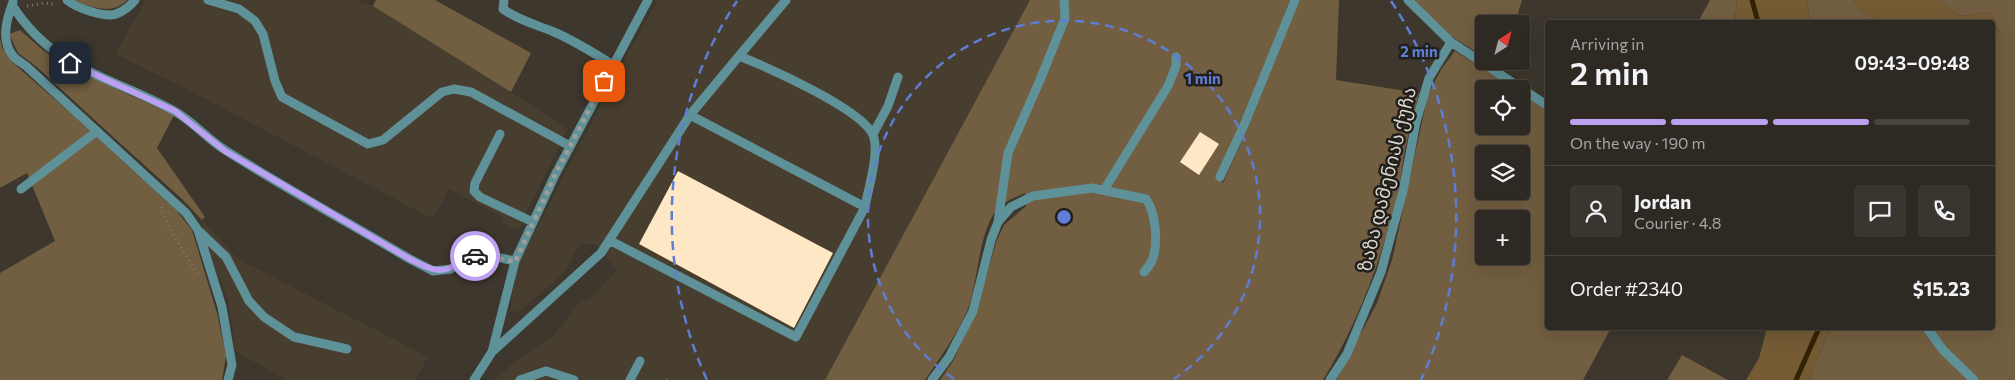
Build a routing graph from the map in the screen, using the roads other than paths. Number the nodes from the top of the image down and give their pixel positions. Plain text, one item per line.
1 (135, 0) edge
2 (208, 0) edge
3 (504, 0) edge
4 (648, 0) edge
5 (786, 0) edge
6 (1064, 0) edge
7 (1295, 0) edge
8 (1408, 0) edge
9 (70, 3) edge
10 (126, 4) edge
11 (14, 5) edge
12 (1451, 42) junction
13 (739, 56) junction
14 (1176, 56) dead end
15 (613, 65) junction
16 (898, 78) dead end
17 (1545, 104) edge
18 (690, 115) junction
19 (97, 131) junction
20 (500, 134) dead end
21 (873, 134) junction
22 (570, 146) junction
23 (1220, 177) dead end
24 (21, 190) dead end
25 (1104, 190) junction
26 (865, 207) junction
27 (533, 222) junction
28 (998, 222) junction
29 (198, 230) junction
30 (609, 240) junction
31 (515, 262) junction
32 (1144, 272) dead end
33 (1928, 330) edge
34 (347, 349) dead end
35 (492, 352) junction
36 (640, 361) dead end
37 (228, 380) edge
38 (474, 380) edge
39 (520, 380) edge
40 (574, 380) edge
41 (630, 380) edge
42 (932, 380) edge
43 (1330, 380) edge
44 (1974, 380) edge

1 - 10 street
2 - 22 street
3 - 15 street
4 - 15 street
5 - 13 street
6 - 28 street
7 - 23 street
8 - 12 street
9 - 10 street
11 - 19 street
11 - 31 street
12 - 17 street
12 - 43 street, ზაზა დამენიას ქუჩა
13 - 18 street
13 - 21 street
14 - 25 street
15 - 22 street
16 - 21 street
18 - 26 street
18 - 30 street
19 - 24 street
19 - 29 street
20 - 27 street
21 - 26 street
22 - 27 street
25 - 28 street
25 - 32 street
26 - 30 street
27 - 31 street
28 - 42 street
29 - 34 street
29 - 37 street
30 - 35 street
31 - 35 street
33 - 44 street
35 - 38 street
36 - 41 street
39 - 40 street

